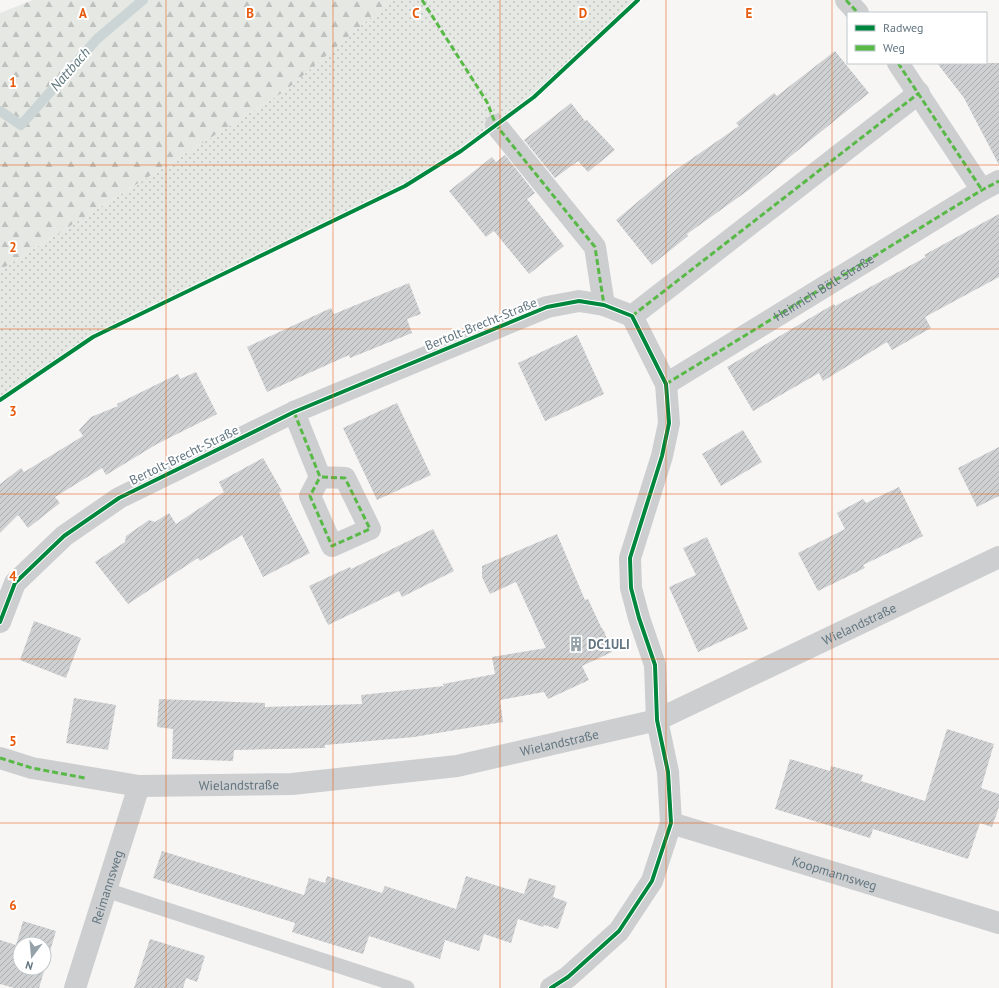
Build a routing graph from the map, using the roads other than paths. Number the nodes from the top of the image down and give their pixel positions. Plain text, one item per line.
1 (846, 0) edge
2 (857, 12) edge
3 (899, 64) edge
4 (919, 93) junction
5 (496, 125) dead end
6 (990, 185) edge
7 (604, 304) junction
8 (632, 316) junction
9 (666, 384) junction
10 (294, 412) junction
11 (320, 477) dead end
12 (999, 557) edge
13 (0, 622) edge
14 (657, 720) junction
15 (0, 758) edge
16 (139, 786) junction
17 (671, 823) junction
18 (106, 890) junction
19 (999, 923) edge
20 (75, 988) edge
21 (407, 988) edge
22 (551, 988) edge

1 - 2 street
3 - 4 street, Heinrich-Böll-Straße
4 - 6 street, Heinrich-Böll-Straße
4 - 8 street
5 - 7 street
6 - 9 street, Heinrich-Böll-Straße
7 - 8 street, Bertolt-Brecht-Straße
7 - 10 street, Bertolt-Brecht-Straße
8 - 9 street
9 - 14 street
10 - 11 street
10 - 13 street, Bertolt-Brecht-Straße
12 - 14 street, Wielandstraße
14 - 16 street, Wielandstraße
14 - 17 street
15 - 16 street, Wielandstraße
16 - 18 street, Reimannsweg
17 - 19 street, Koopmannsweg
17 - 22 street
18 - 20 street, Reimannsweg
18 - 21 lane

